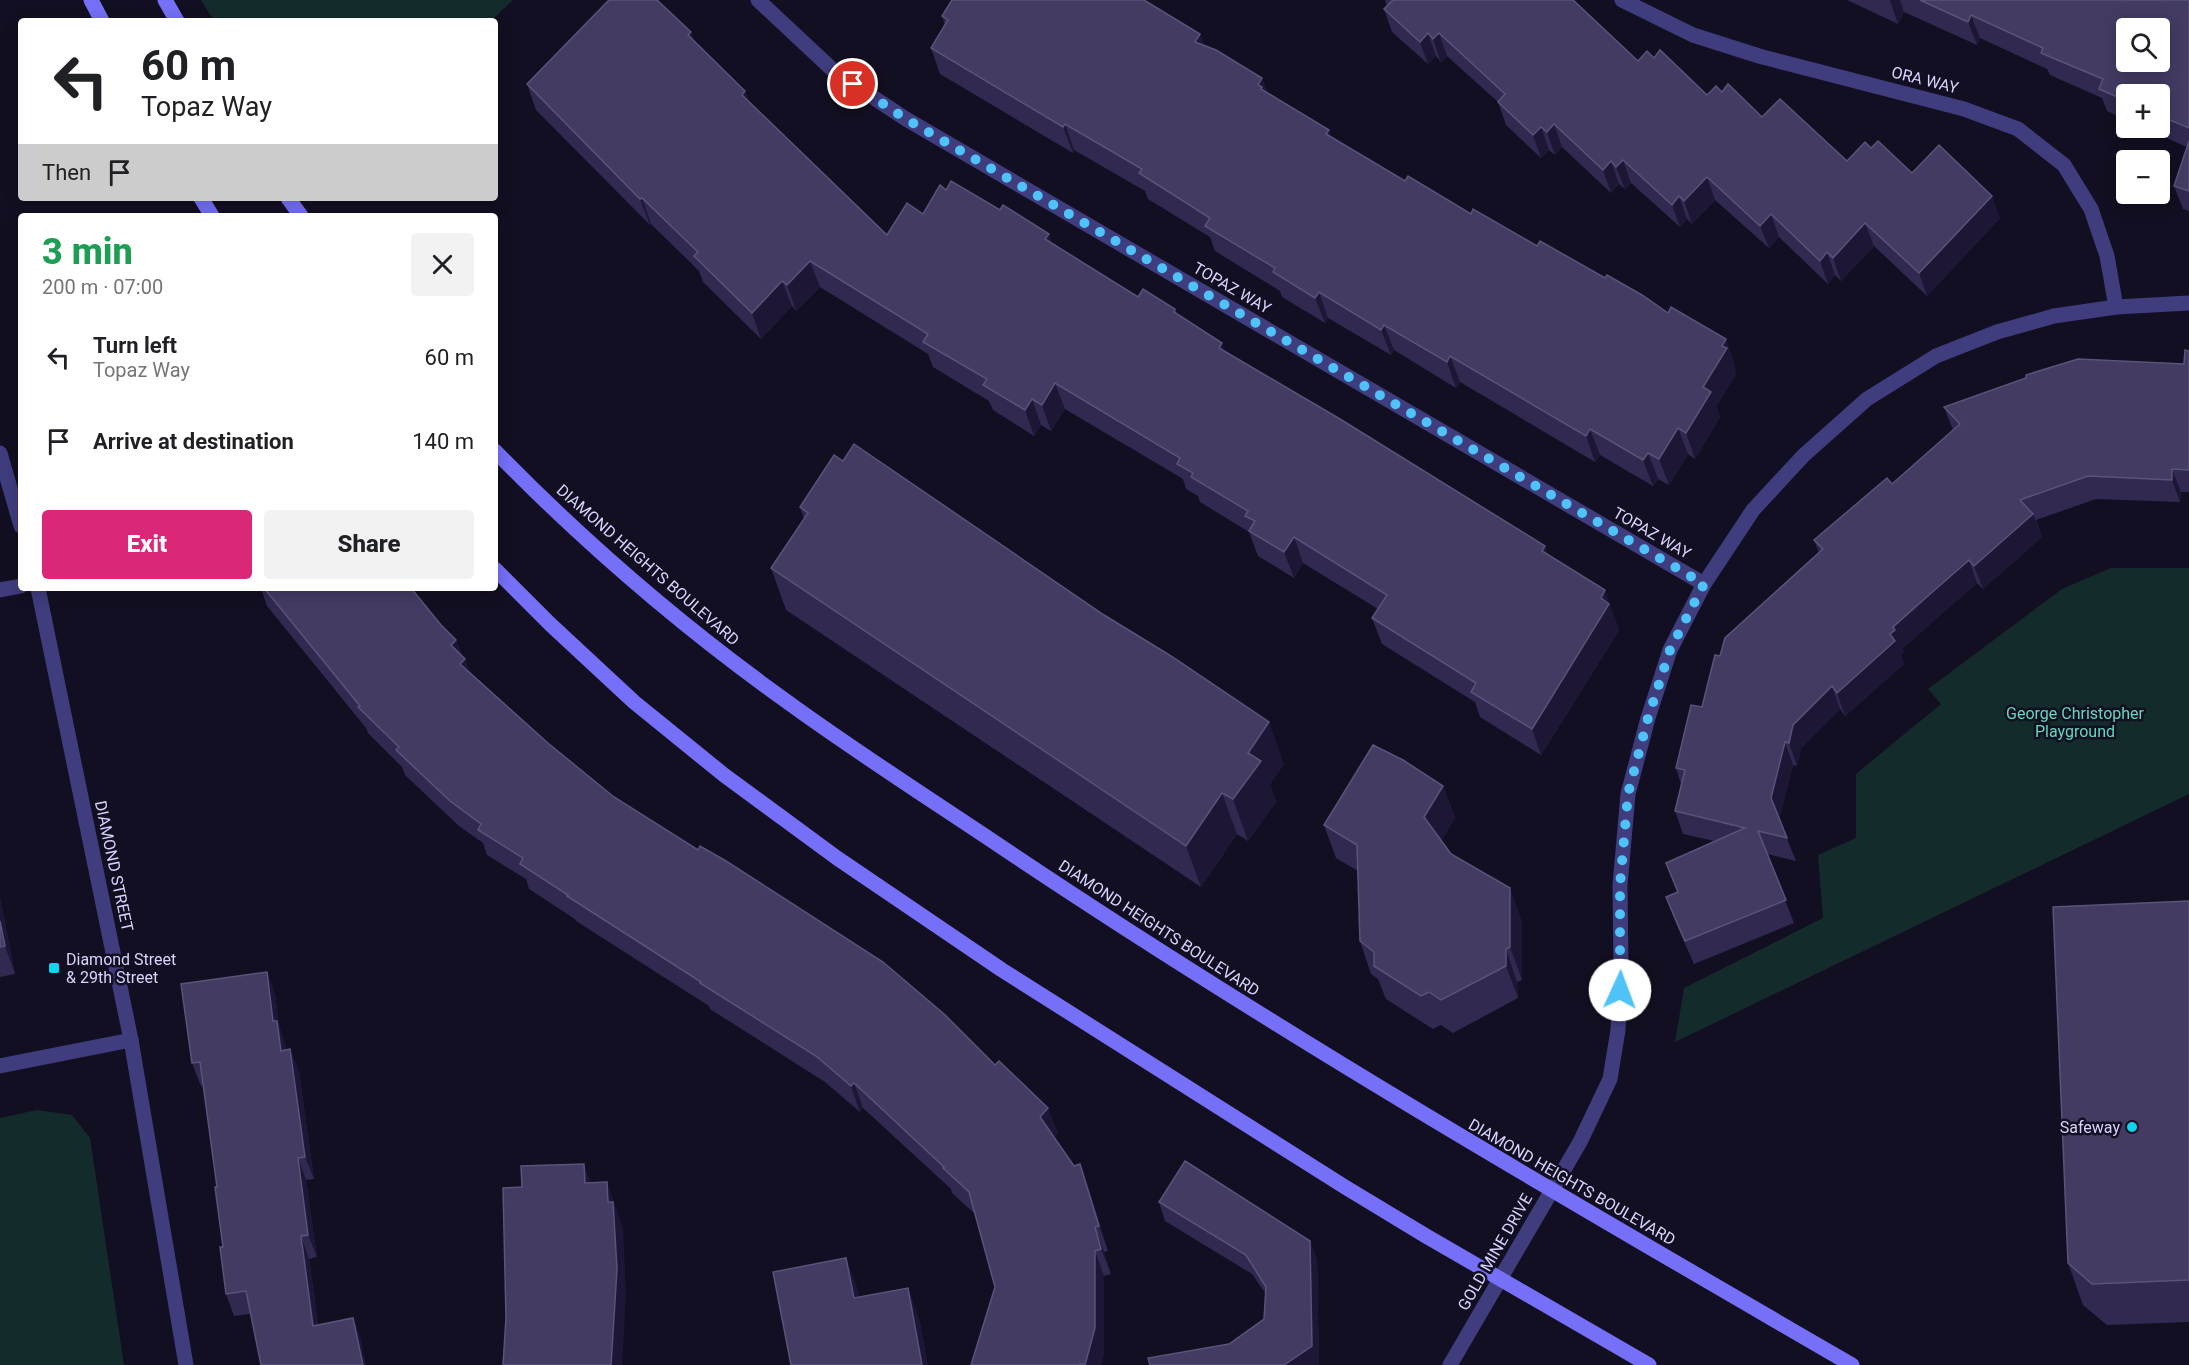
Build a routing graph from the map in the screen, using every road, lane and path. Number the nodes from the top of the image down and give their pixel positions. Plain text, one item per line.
1 (91, 0) edge
2 (165, 0) edge
3 (758, 0) edge
4 (1622, 0) edge
5 (100, 18) edge
6 (175, 18) edge
7 (290, 201) edge
8 (300, 213) edge
9 (2189, 303) edge
10 (2116, 307) junction
11 (0, 453) edge
12 (498, 454) edge
13 (18, 516) edge
14 (498, 572) edge
15 (1704, 584) junction
16 (18, 587) edge
17 (0, 590) edge
18 (39, 591) edge
19 (131, 1040) junction
20 (0, 1066) edge
21 (1552, 1191) junction
22 (1500, 1279) junction
23 (186, 1365) edge
24 (1450, 1365) edge
25 (1649, 1365) edge
26 (1852, 1365) edge

1 - 5 main road
2 - 6 main road
3 - 15 street, TOPAZ WAY
4 - 10 street, ORA WAY
7 - 8 main road
9 - 10 street, GOLD MINE DRIVE
10 - 15 street, GOLD MINE DRIVE
11 - 13 street
12 - 21 main road, DIAMOND HEIGHTS BOULEVARD
14 - 22 main road
15 - 21 street, GOLD MINE DRIVE
16 - 17 street
18 - 19 street, DIAMOND STREET
19 - 20 street
19 - 23 street, DIAMOND STREET
21 - 22 street, GOLD MINE DRIVE
21 - 26 main road, DIAMOND HEIGHTS BOULEVARD
22 - 24 street, GOLD MINE DRIVE
22 - 25 main road

